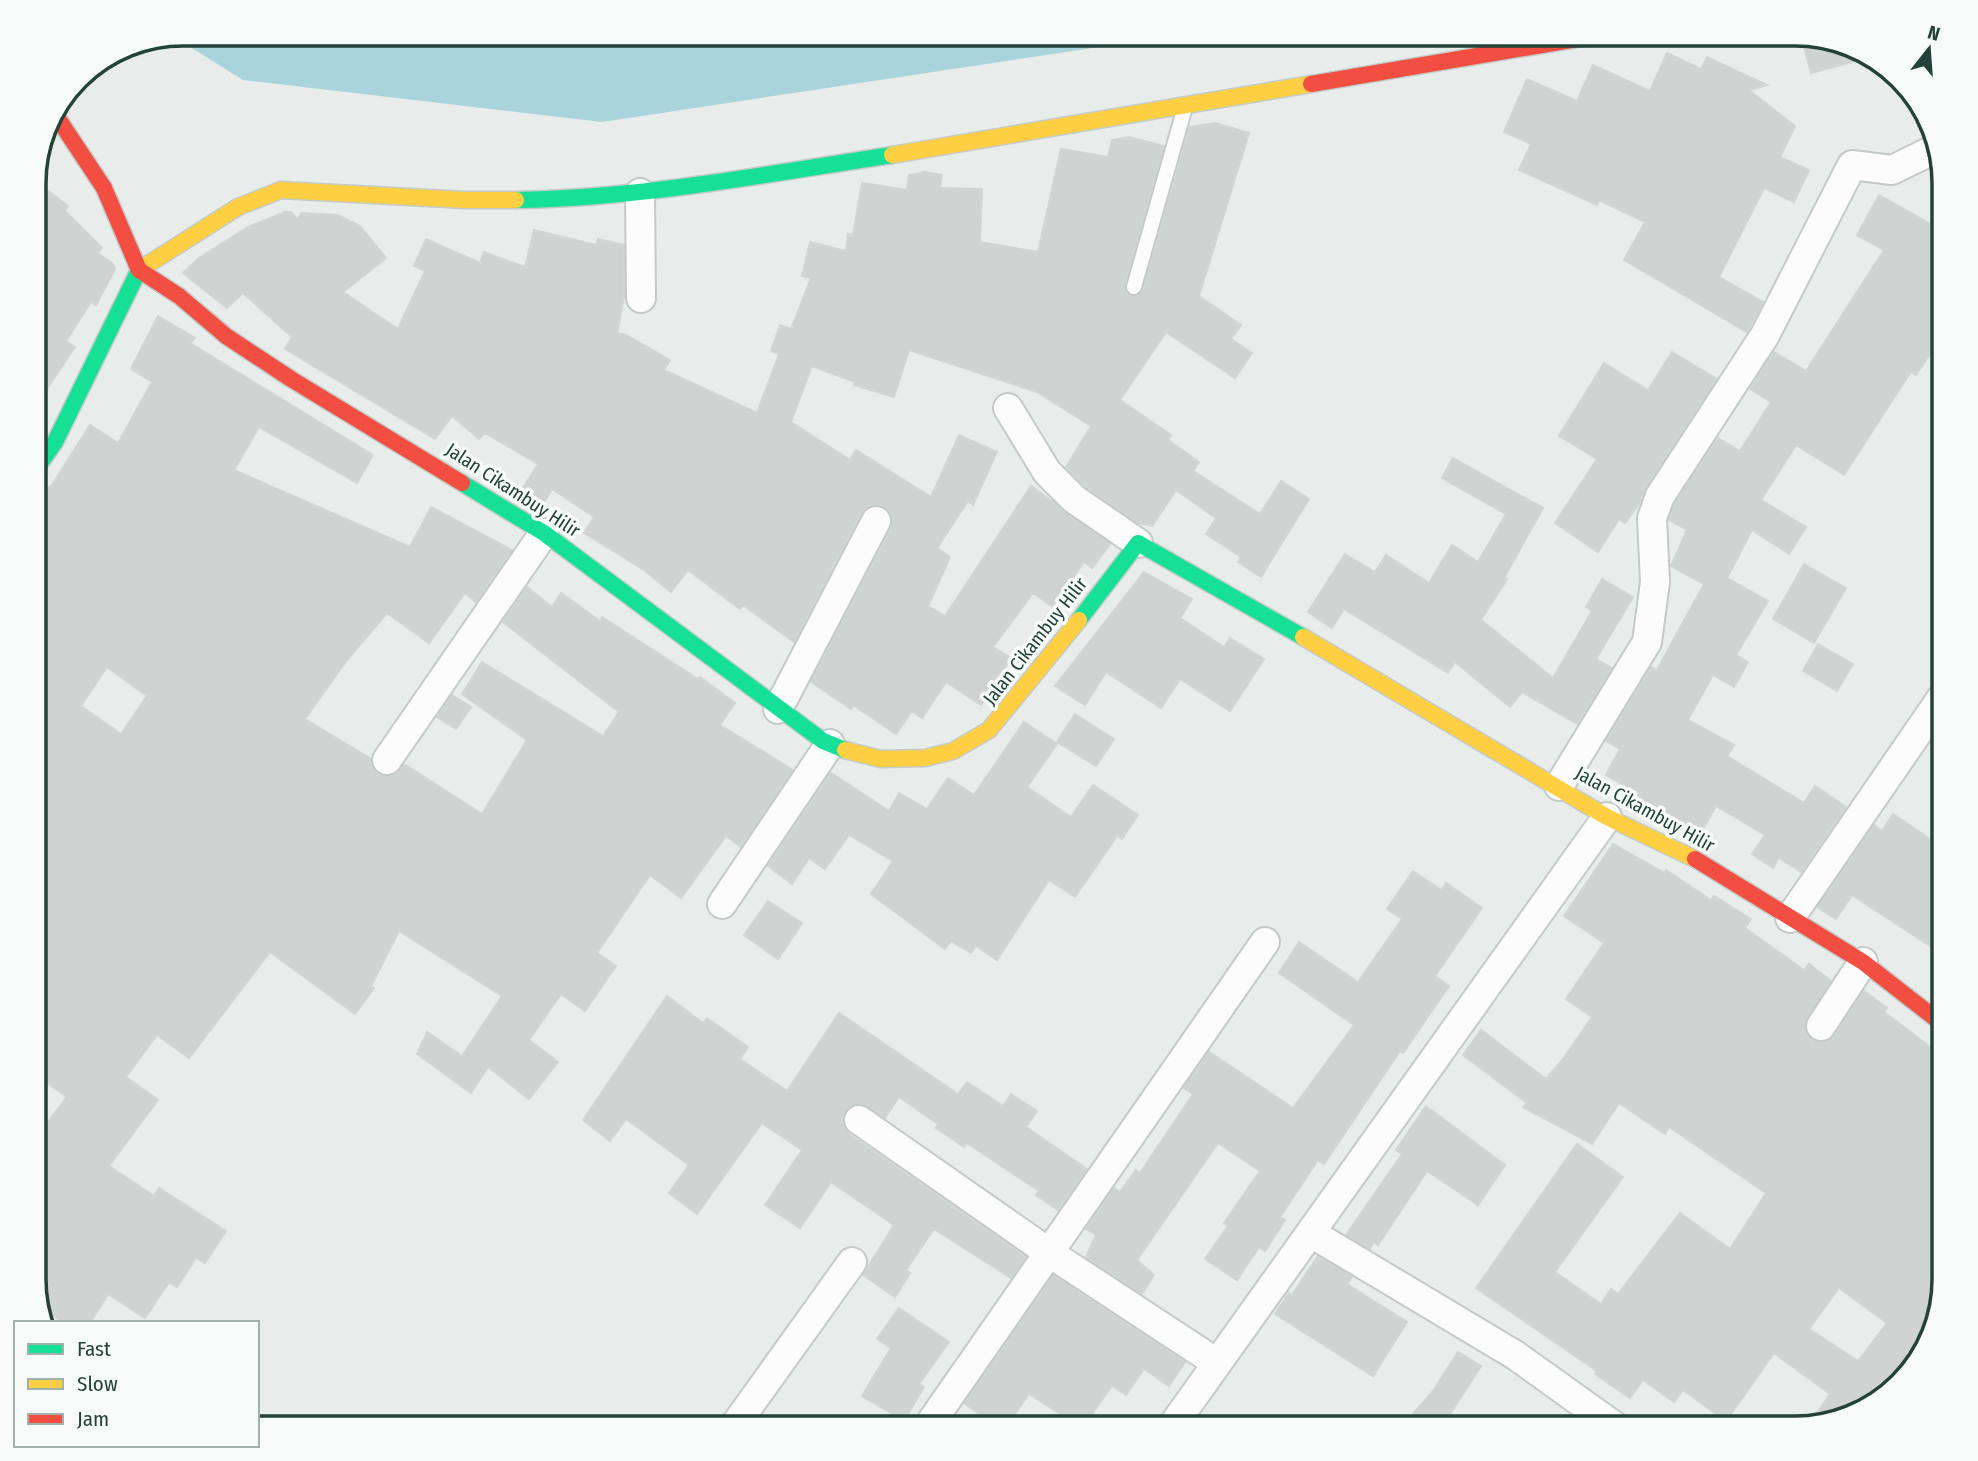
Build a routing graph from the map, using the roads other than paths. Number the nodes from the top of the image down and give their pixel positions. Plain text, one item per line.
1 (1537, 46) edge
2 (1185, 106) junction
3 (60, 122) edge
4 (1929, 152) edge
5 (640, 193) junction
6 (139, 270) junction
7 (1134, 287) dead end
8 (641, 298) dead end
9 (1008, 408) dead end
10 (46, 454) edge
11 (876, 521) dead end
12 (544, 533) junction
13 (1138, 542) junction
14 (778, 709) junction
15 (1932, 712) edge
16 (830, 744) junction
17 (387, 760) dead end
18 (1559, 786) junction
19 (1607, 817) junction
20 (722, 904) dead end
21 (1790, 918) junction
22 (1265, 942) dead end
23 (1863, 962) junction
24 (1932, 1016) edge
25 (1821, 1026) dead end
26 (859, 1120) dead end
27 (1311, 1233) junction
28 (1048, 1252) junction
29 (852, 1262) dead end
30 (1217, 1363) junction
31 (742, 1416) edge
32 (935, 1416) edge
33 (1179, 1416) edge
34 (1601, 1416) edge

1 - 2 street
2 - 5 street
2 - 7 lane
3 - 6 street
4 - 18 street
5 - 6 street
5 - 8 street
6 - 10 street
6 - 12 street, Jalan Cikambuy Hilir
9 - 13 street
11 - 14 street
12 - 14 street, Jalan Cikambuy Hilir
12 - 17 street
13 - 16 street, Jalan Cikambuy Hilir
13 - 18 street, Jalan Cikambuy Hilir
14 - 16 street, Jalan Cikambuy Hilir
15 - 21 street
16 - 20 street
18 - 19 street, Jalan Cikambuy Hilir
19 - 21 street, Jalan Cikambuy Hilir
19 - 27 street
21 - 23 street, Jalan Cikambuy Hilir
22 - 28 street
23 - 24 street, Jalan Cikambuy Hilir
23 - 25 street
26 - 28 street
27 - 30 street
27 - 34 street
28 - 30 street
28 - 32 street
29 - 31 street
30 - 33 street

